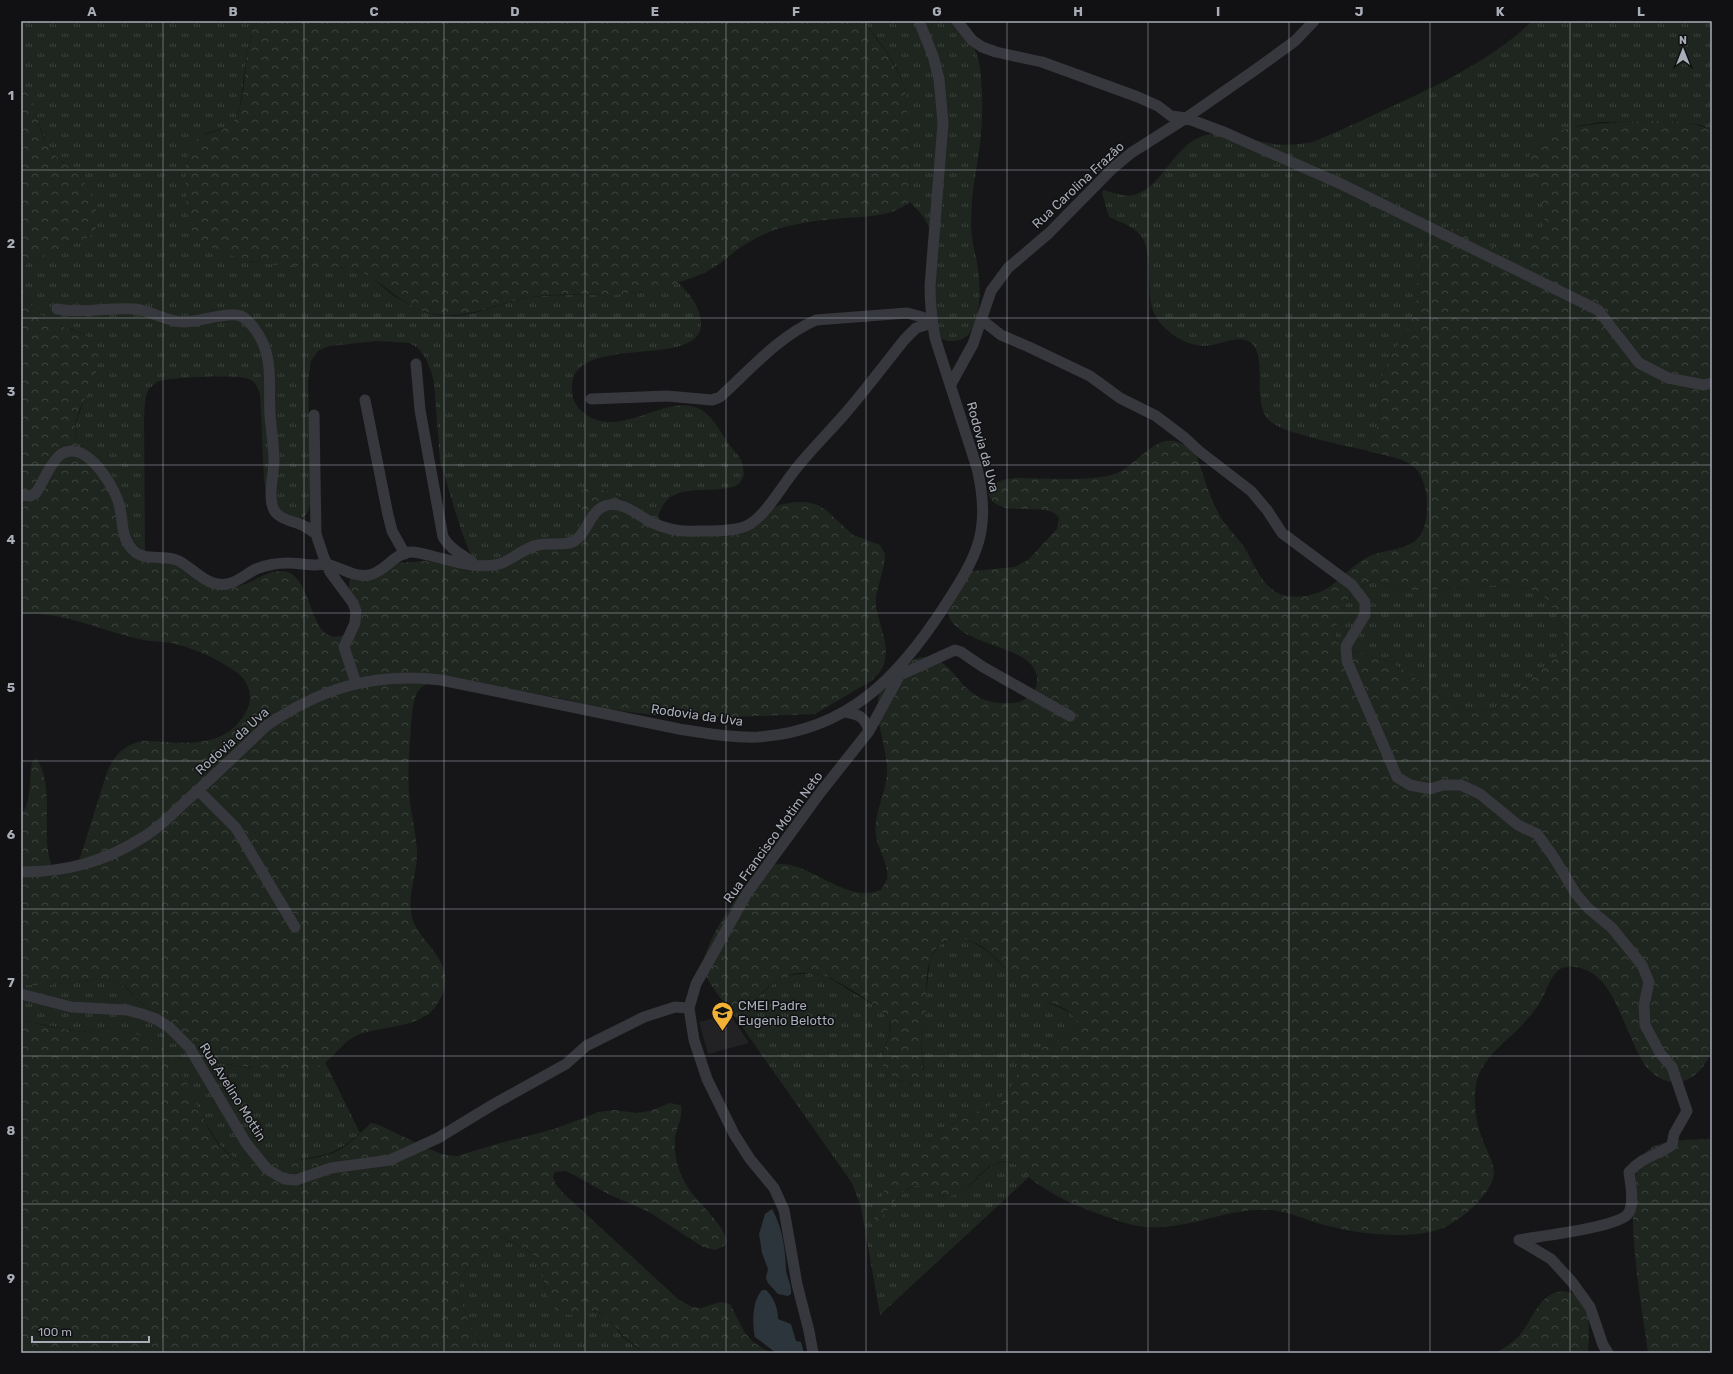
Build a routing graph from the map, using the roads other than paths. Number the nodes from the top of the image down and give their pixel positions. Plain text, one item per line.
1 (919, 21) edge
2 (957, 21) edge
3 (1314, 21) edge
4 (1186, 118) junction
5 (56, 309) dead end
6 (982, 320) junction
7 (932, 323) junction
8 (416, 364) dead end
9 (1712, 383) edge
10 (951, 384) junction
11 (591, 399) dead end
12 (365, 400) dead end
13 (314, 415) dead end
14 (21, 495) edge
15 (316, 534) junction
16 (405, 554) junction
17 (327, 564) junction
18 (476, 565) junction
19 (908, 658) junction
20 (900, 675) junction
21 (356, 683) junction
22 (844, 712) junction
23 (1070, 716) dead end
24 (869, 731) junction
25 (198, 790) junction
26 (21, 872) edge
27 (295, 927) dead end
28 (21, 994) edge
29 (689, 1008) junction
30 (813, 1353) edge
31 (1608, 1353) edge

1 - 7 street, Rodovia da Uva
2 - 4 street
3 - 4 street, Rua Carolina Frazão
4 - 6 street, Rua Carolina Frazão
4 - 9 street
5 - 15 street
6 - 10 street, Rua Carolina Frazão
6 - 31 street
7 - 10 street, Rodovia da Uva
7 - 11 street
7 - 18 street
8 - 18 street
10 - 19 street, Rodovia da Uva
12 - 16 street
13 - 15 street
14 - 17 street
15 - 17 street
16 - 17 street
16 - 18 street
17 - 21 street
19 - 20 street, Rua Francisco Motim Neto
19 - 22 street, Rodovia da Uva
20 - 23 street
20 - 24 street, Rua Francisco Motim Neto
21 - 22 street, Rodovia da Uva
21 - 25 street, Rodovia da Uva
22 - 24 street
24 - 29 street, Rua Francisco Motim Neto
25 - 26 street, Rodovia da Uva
25 - 27 street
28 - 29 street, Rua Avelino Mottin
29 - 30 street, Rua Francisco Motim Neto

